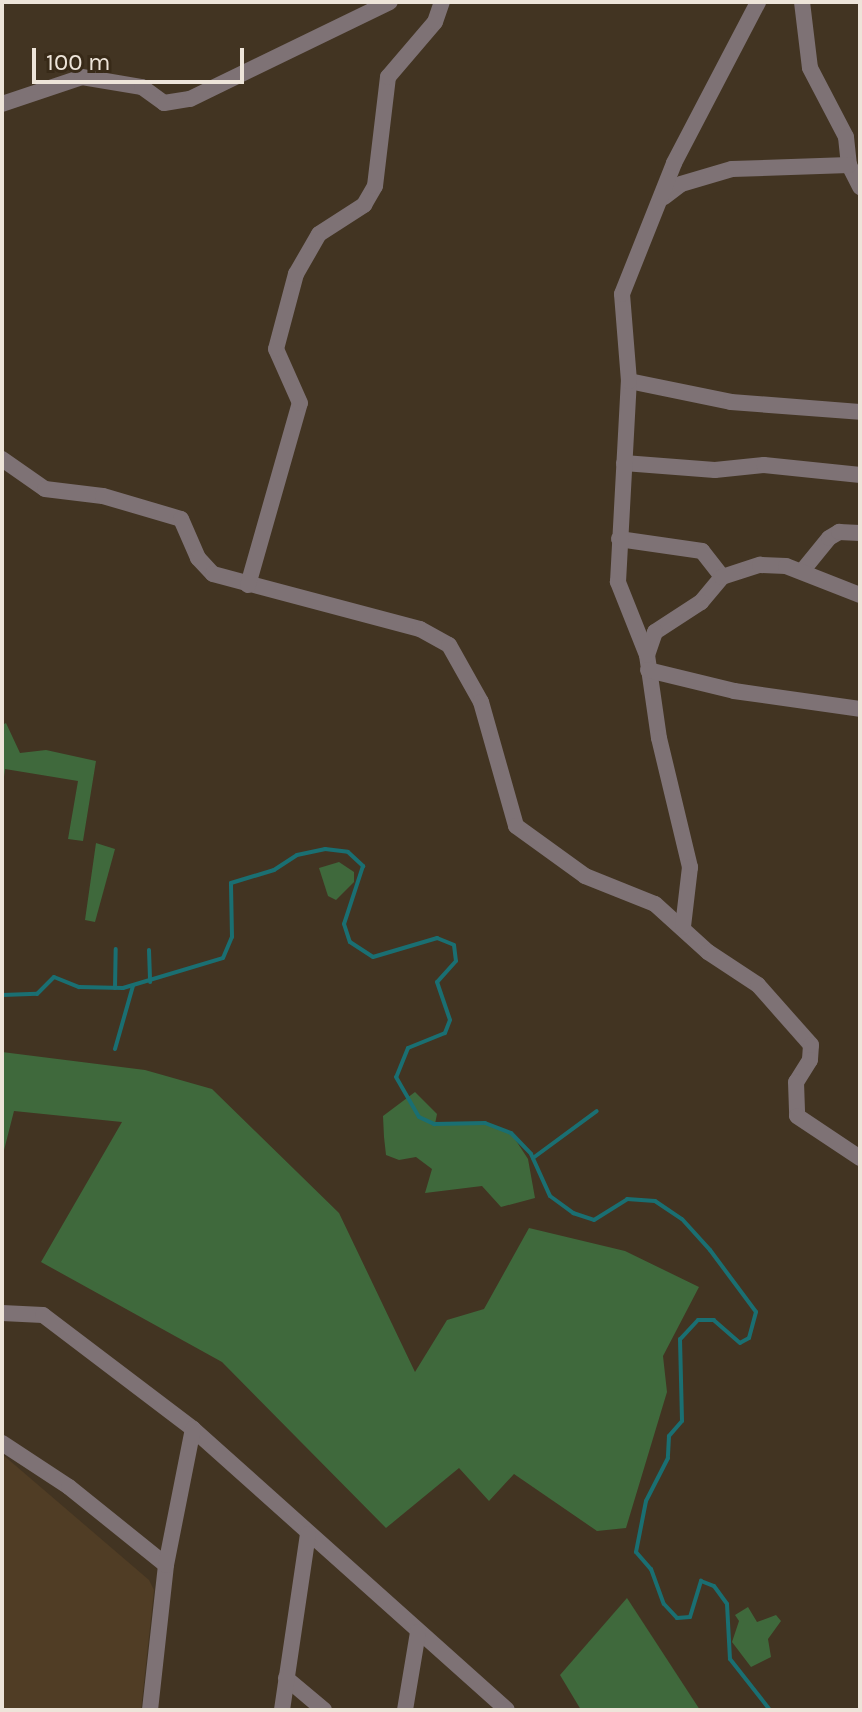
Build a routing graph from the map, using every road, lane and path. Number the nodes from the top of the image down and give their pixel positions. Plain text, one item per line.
1 (390, 2) edge
2 (442, 2) edge
3 (758, 2) edge
4 (802, 2) edge
5 (2, 104) edge
6 (849, 165) junction
7 (860, 187) edge
8 (664, 197) junction
9 (629, 381) junction
10 (860, 412) edge
11 (2, 459) edge
12 (624, 463) junction
13 (860, 475) edge
14 (860, 533) edge
15 (619, 539) junction
16 (803, 570) junction
17 (722, 577) junction
18 (248, 585) junction
19 (860, 595) edge
20 (648, 662) junction
21 (860, 709) edge
22 (683, 927) junction
23 (860, 1158) edge
24 (2, 1313) edge
25 (193, 1429) junction
26 (2, 1443) edge
27 (308, 1534) junction
28 (166, 1565) junction
29 (418, 1632) junction
30 (286, 1678) junction
31 (150, 1710) edge
32 (282, 1710) edge
33 (324, 1710) edge
34 (405, 1710) edge
35 (507, 1710) edge

1 - 5 street
2 - 18 street
3 - 8 street
4 - 6 street
6 - 7 street
6 - 8 street
8 - 9 street
9 - 10 street
9 - 12 street
11 - 18 street
12 - 13 street
12 - 15 street
14 - 16 street
15 - 17 street
15 - 20 street
16 - 17 street
16 - 19 street
17 - 20 street
18 - 22 street
20 - 21 street
20 - 22 street
22 - 23 street
24 - 25 street
25 - 27 street
25 - 28 street
26 - 28 street
27 - 29 street
27 - 30 street
28 - 31 street
29 - 34 street
29 - 35 street
30 - 32 street
30 - 33 street

